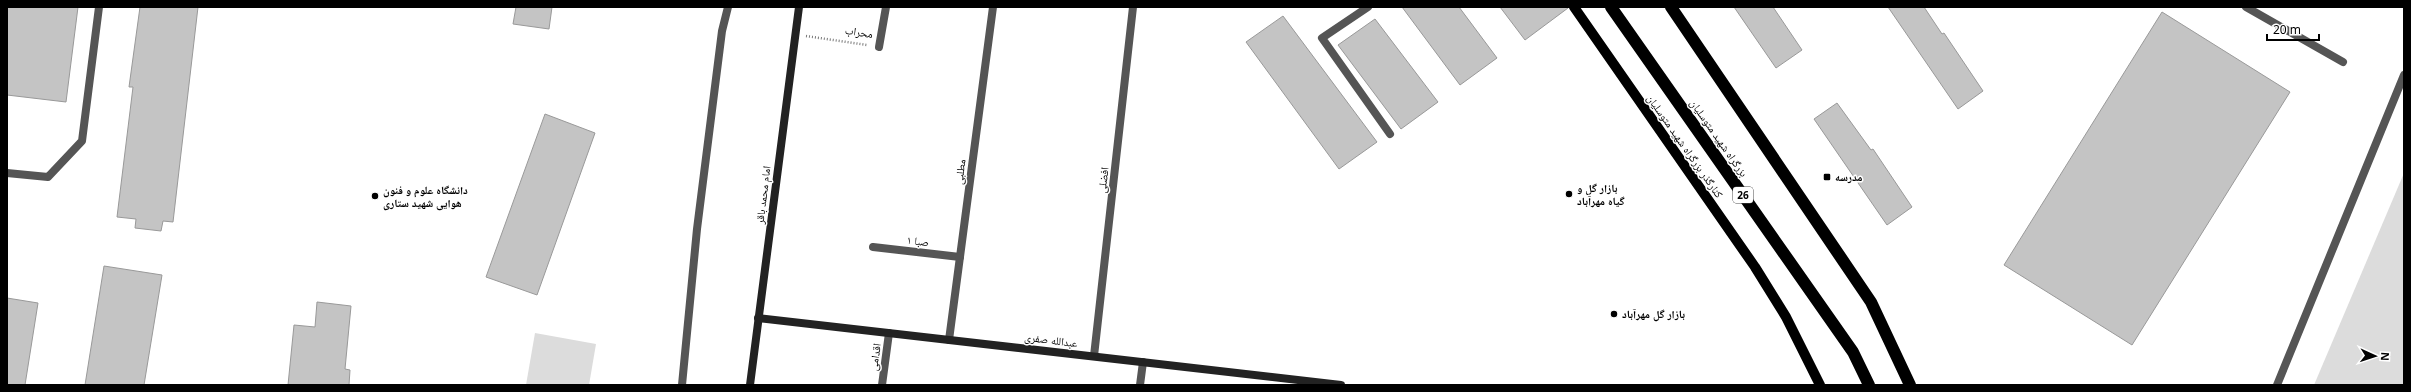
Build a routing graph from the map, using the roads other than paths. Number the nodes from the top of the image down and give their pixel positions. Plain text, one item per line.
1 (99, 7) edge
2 (728, 7) edge
3 (799, 7) edge
4 (886, 7) edge
5 (992, 7) edge
6 (1133, 7) edge
7 (1368, 7) edge
8 (1574, 7) edge
9 (1611, 7) edge
10 (1671, 7) edge
11 (2246, 7) edge
12 (879, 47) road end
13 (2343, 62) dead end
14 (2404, 75) edge
15 (1390, 134) dead end
16 (7, 173) edge
17 (874, 247) dead end
18 (960, 257) junction
19 (758, 318) junction
20 (889, 333) junction
21 (949, 340) junction
22 (1094, 356) junction
23 (1143, 362) junction
24 (682, 385) edge
25 (750, 385) edge
26 (882, 385) edge
27 (1140, 385) edge
28 (1341, 385) edge
29 (1820, 385) edge
30 (1869, 385) edge
31 (1910, 385) edge
32 (2277, 385) edge

1 - 16 street
2 - 24 street
3 - 19 street, امام محمد باقر
4 - 12 street, محراب
5 - 18 street, مطلبی
6 - 22 street, افضلی
7 - 15 street
8 - 29 main road, کنارگذر بزرگراه شهید متوسلیان
9 - 30 highway, بزرگراه شهید متوسلیان / 26
10 - 31 highway
11 - 13 street
14 - 32 street
17 - 18 street, صبا ۱
18 - 21 street, مطلبی
19 - 20 street, عبدالله صفری
19 - 25 street, امام محمد باقر
20 - 21 street, عبدالله صفری
20 - 26 street, اقدامی
21 - 22 street, عبدالله صفری
22 - 23 street, عبدالله صفری
23 - 27 street
23 - 28 street, عبدالله صفری

